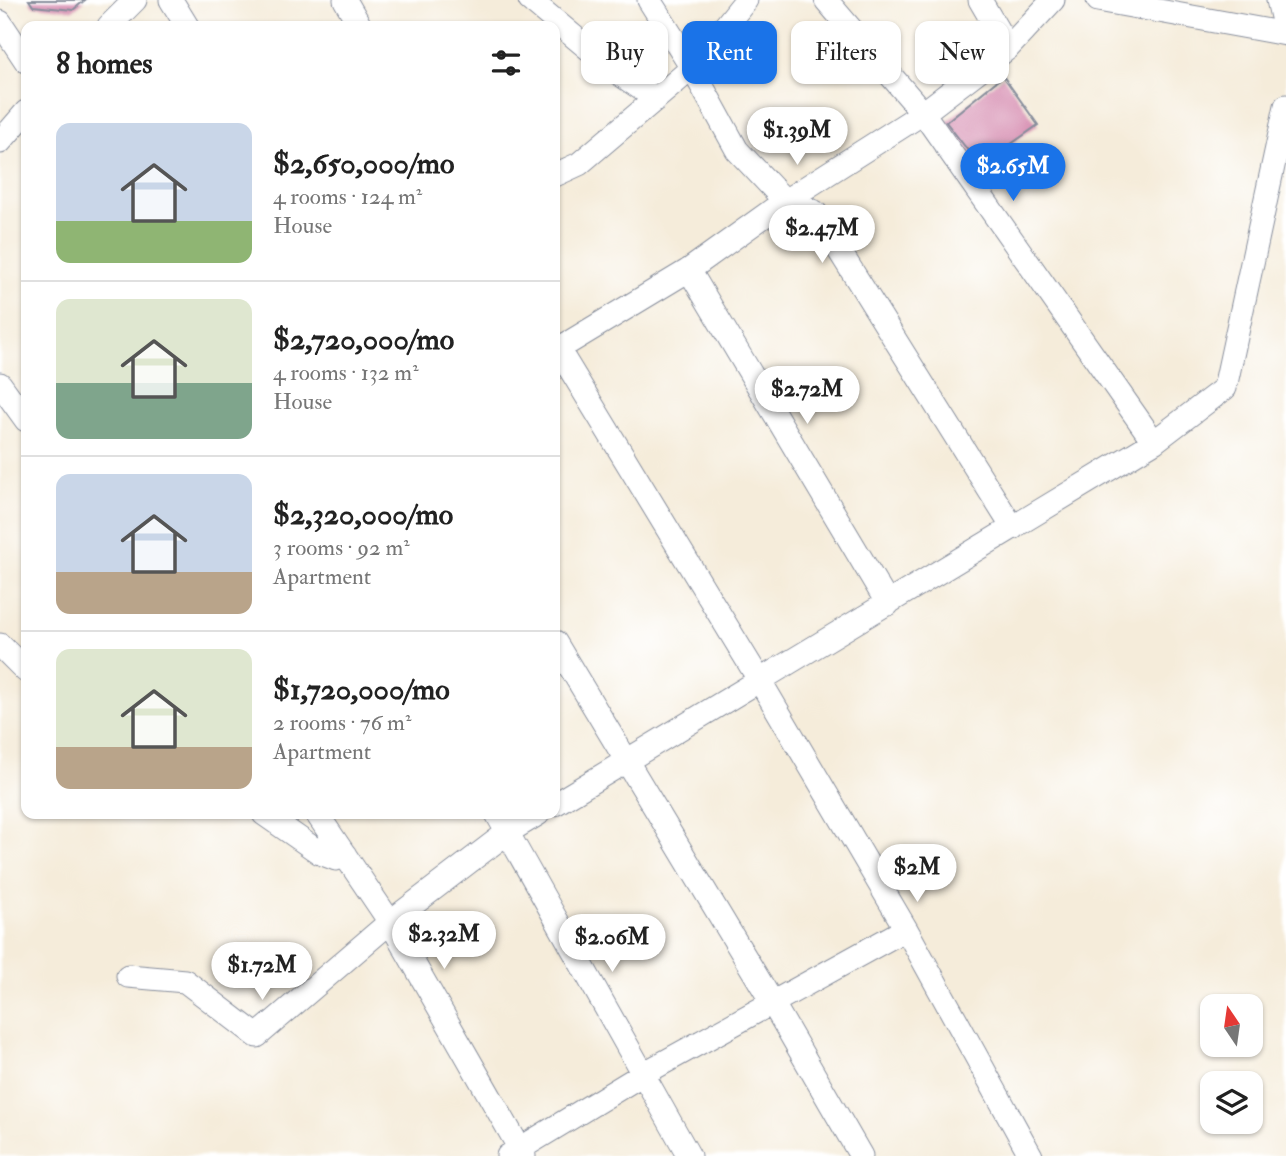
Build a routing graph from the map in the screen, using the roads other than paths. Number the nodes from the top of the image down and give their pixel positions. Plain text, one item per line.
1 (135, 0) edge
2 (171, 0) edge
3 (345, 0) edge
4 (530, 0) edge
5 (649, 0) edge
6 (746, 0) edge
7 (826, 0) edge
8 (980, 0) edge
9 (1053, 0) edge
10 (1098, 0) edge
11 (1278, 0) edge
12 (114, 21) edge
13 (184, 21) edge
14 (357, 21) edge
15 (555, 21) edge
16 (729, 21) edge
17 (992, 21) edge
18 (0, 22) edge
19 (560, 25) edge
20 (1286, 34) edge
21 (1009, 47) edge
22 (682, 52) edge
23 (21, 54) edge
24 (682, 77) edge
25 (701, 84) edge
26 (961, 84) edge
27 (656, 99) junction
28 (1286, 106) edge
29 (923, 113) junction
30 (21, 118) edge
31 (0, 142) edge
32 (560, 173) edge
33 (785, 201) junction
34 (689, 270) junction
35 (560, 346) edge
36 (560, 355) edge
37 (0, 384) edge
38 (21, 413) edge
39 (1154, 442) junction
40 (1013, 528) junction
41 (888, 604) junction
42 (0, 645) edge
43 (560, 650) edge
44 (21, 666) edge
45 (760, 681) junction
46 (626, 761) junction
47 (560, 801) edge
48 (279, 819) edge
49 (320, 819) edge
50 (503, 823) edge
51 (345, 855) junction
52 (390, 922) junction
53 (906, 929) junction
54 (128, 975) dead end
55 (772, 1002) junction
56 (643, 1074) junction
57 (517, 1153) edge
58 (1025, 1154) edge
59 (689, 1156) edge
60 (861, 1156) edge

1 - 12 street
2 - 13 street
3 - 14 street
4 - 15 street
5 - 22 street
6 - 16 street
7 - 29 street
8 - 17 street
9 - 21 street
10 - 20 street
11 - 20 street
18 - 23 street
19 - 27 street
24 - 27 street
25 - 33 street
26 - 29 street
27 - 32 street
28 - 39 street
29 - 33 street
29 - 39 street
30 - 31 street
33 - 34 street
33 - 40 street
34 - 35 street
34 - 41 street
36 - 45 street
37 - 38 street
39 - 40 street
40 - 41 street
41 - 45 street
42 - 44 street
43 - 46 street
45 - 46 street
45 - 53 street
46 - 47 street
46 - 55 street
48 - 51 street
49 - 51 street
50 - 52 street
50 - 56 street
51 - 52 street
52 - 54 street
52 - 57 street
53 - 55 street
53 - 58 street
55 - 56 street
55 - 60 street
56 - 57 street
56 - 59 street

